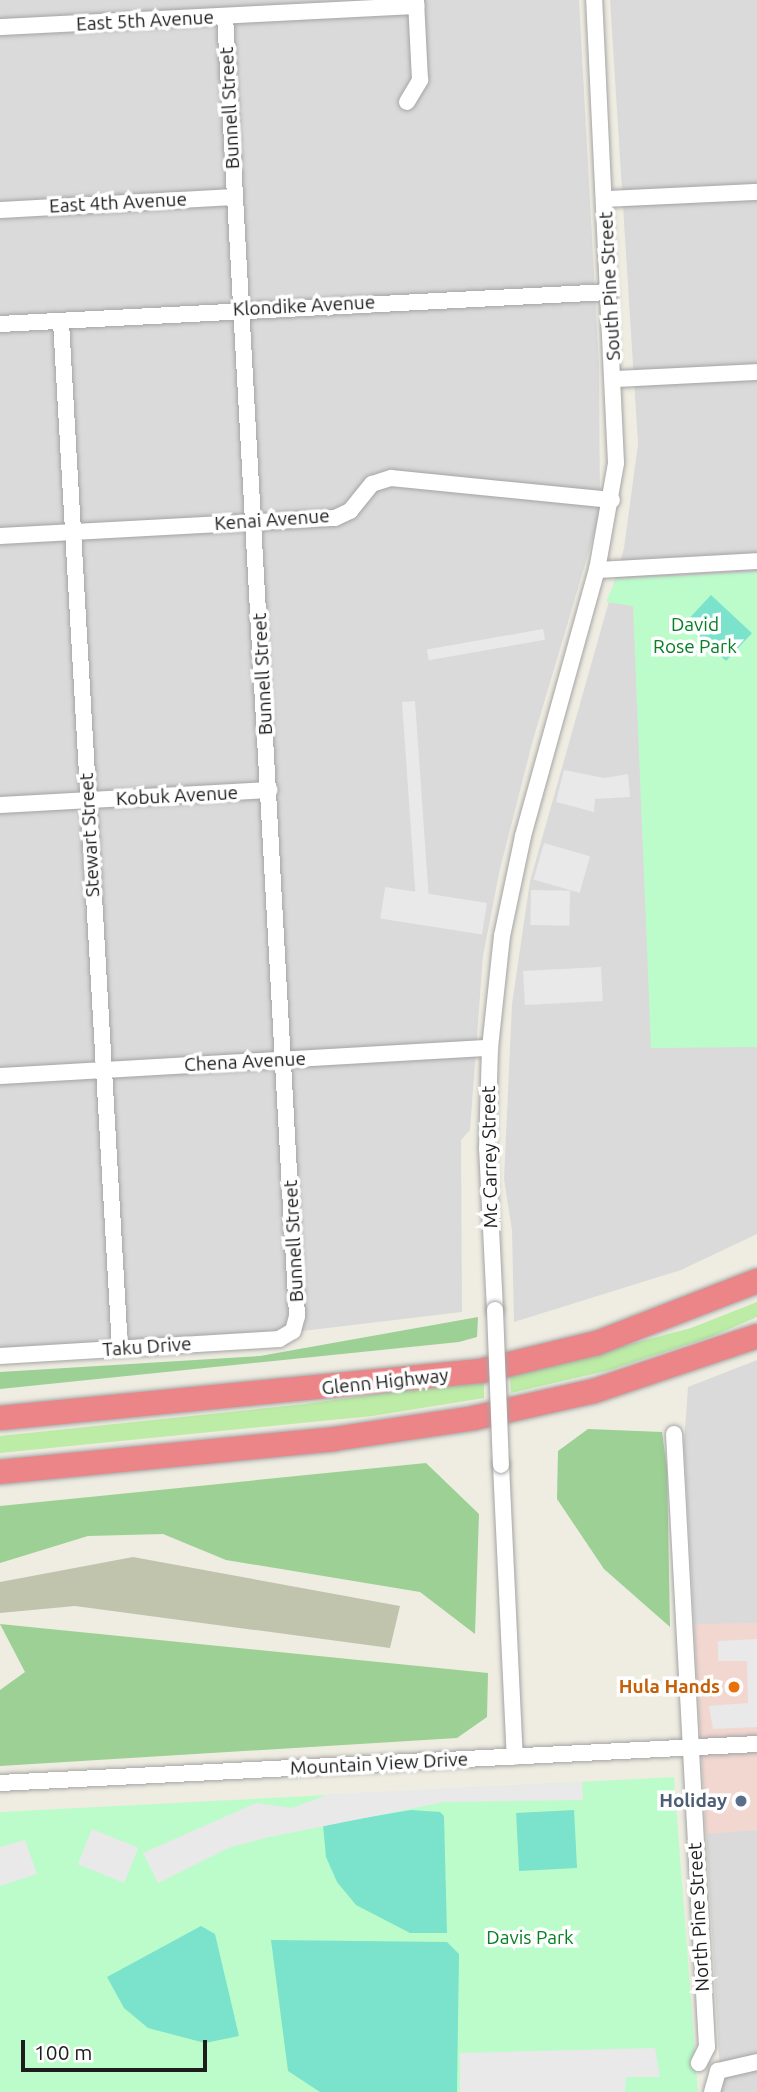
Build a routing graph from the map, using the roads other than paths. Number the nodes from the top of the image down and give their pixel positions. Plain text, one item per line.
1 (594, 0) edge
2 (416, 3) edge
3 (225, 17) junction
4 (0, 27) edge
5 (407, 102) dead end
6 (757, 192) edge
7 (236, 197) junction
8 (606, 199) junction
9 (0, 210) edge
10 (609, 292) junction
11 (244, 309) junction
12 (61, 322) junction
13 (0, 324) edge
14 (757, 372) edge
15 (614, 379) junction
16 (612, 500) junction
17 (254, 521) junction
18 (73, 533) junction
19 (0, 536) edge
20 (757, 561) edge
21 (597, 570) junction
22 (270, 790) junction
23 (88, 801) junction
24 (0, 805) edge
25 (490, 1048) junction
26 (285, 1060) junction
27 (104, 1068) junction
28 (0, 1076) edge
29 (757, 1281) edge
30 (293, 1331) joint
31 (757, 1336) edge
32 (120, 1349) junction
33 (0, 1356) edge
34 (0, 1418) edge
35 (674, 1434) dead end
36 (0, 1473) edge
37 (757, 1744) edge
38 (688, 1748) junction
39 (515, 1757) junction
40 (0, 1783) edge
41 (757, 2062) edge
42 (699, 2063) dead end
43 (712, 2087) edge

1 - 8 street, South Pine Street
2 - 3 street, East 5th Avenue
2 - 5 street
3 - 4 street, East 5th Avenue
3 - 7 street, Bunnell Street
6 - 8 street
7 - 9 street, East 4th Avenue
7 - 11 street, Bunnell Street
8 - 10 street, South Pine Street
10 - 11 street, Klondike Avenue
10 - 15 street, South Pine Street
11 - 12 street, Klondike Avenue
11 - 17 street, Bunnell Street
12 - 13 street, Klondike Avenue
12 - 18 street, Stewart Street
14 - 15 street
15 - 16 street, South Pine Street
16 - 17 street, Kenai Avenue
16 - 21 street, South Pine Street
17 - 18 street, Kenai Avenue
17 - 22 street, Bunnell Street
18 - 19 street, Kenai Avenue
18 - 23 street, Stewart Street
20 - 21 street
21 - 25 street, Mc Carrey Street
22 - 23 street, Kobuk Avenue
22 - 26 street, Bunnell Street
23 - 24 street, Kobuk Avenue
23 - 27 street, Stewart Street
25 - 26 street, Chena Avenue
25 - 39 street, Mc Carrey Street, bridge
26 - 27 street, Chena Avenue
26 - 30 street, Bunnell Street
27 - 28 street, Chena Avenue
27 - 32 street, Stewart Street
29 - 34 highway, Glenn Highway
30 - 32 street, Taku Drive
31 - 36 highway
32 - 33 street, Taku Drive
35 - 38 street, North Pine Street
37 - 38 street, Mountain View Drive
38 - 39 street, Mountain View Drive
38 - 42 street, North Pine Street
39 - 40 street, Mountain View Drive
41 - 43 street

